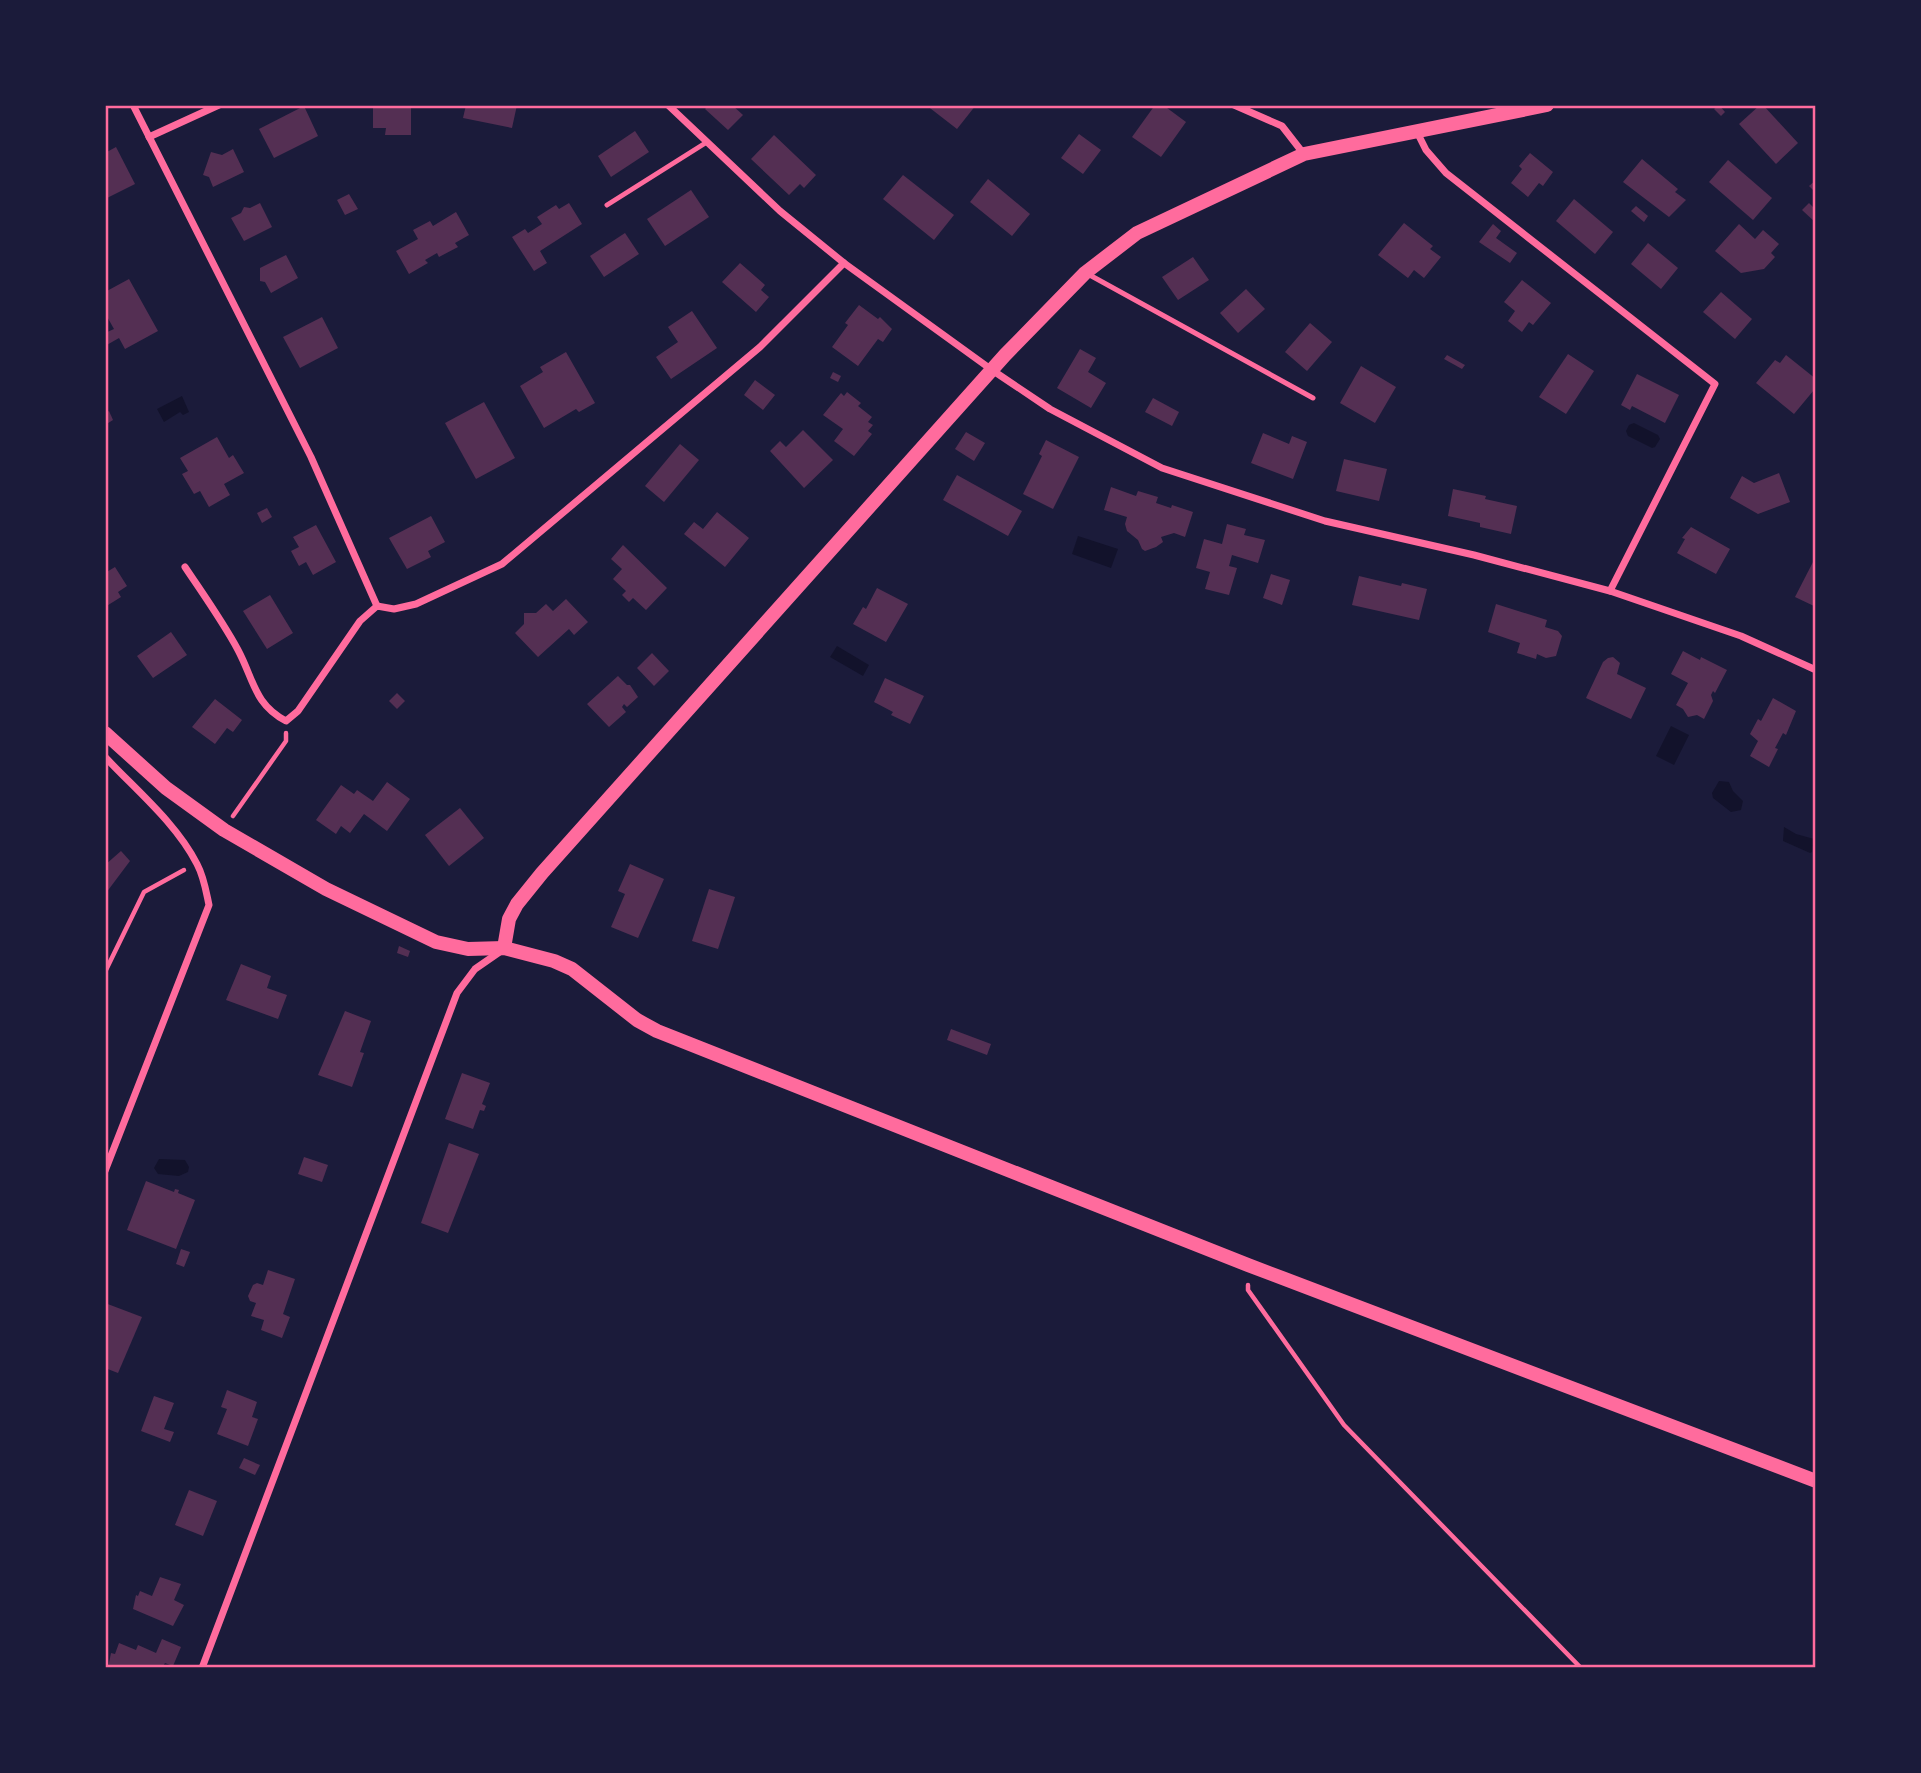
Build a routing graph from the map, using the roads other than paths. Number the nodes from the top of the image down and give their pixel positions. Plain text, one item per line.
1 (134, 105) edge
2 (219, 105) edge
3 (668, 105) edge
4 (1234, 105) edge
5 (1547, 105) edge
6 (1417, 131) junction
7 (149, 138) junction
8 (707, 142) junction
9 (1304, 154) junction
10 (607, 205) dead end
11 (844, 262) junction
12 (1085, 273) junction
13 (992, 370) junction
14 (1313, 398) dead end
15 (185, 567) dead end
16 (1610, 591) junction
17 (377, 606) junction
18 (1816, 670) edge
19 (105, 733) edge
20 (105, 757) edge
21 (504, 948) junction
22 (105, 1171) edge
23 (1816, 1481) edge
24 (202, 1668) edge

1 - 7 street
2 - 7 street
3 - 8 street
4 - 9 street
5 - 6 main road
6 - 9 main road
6 - 16 street
7 - 17 street
8 - 10 lane
8 - 11 street
9 - 12 main road
11 - 13 street
11 - 17 street
12 - 13 main road
12 - 14 lane
13 - 16 street
13 - 21 main road
15 - 17 street
16 - 18 street
19 - 21 main road
20 - 22 street
21 - 23 main road
21 - 24 street

